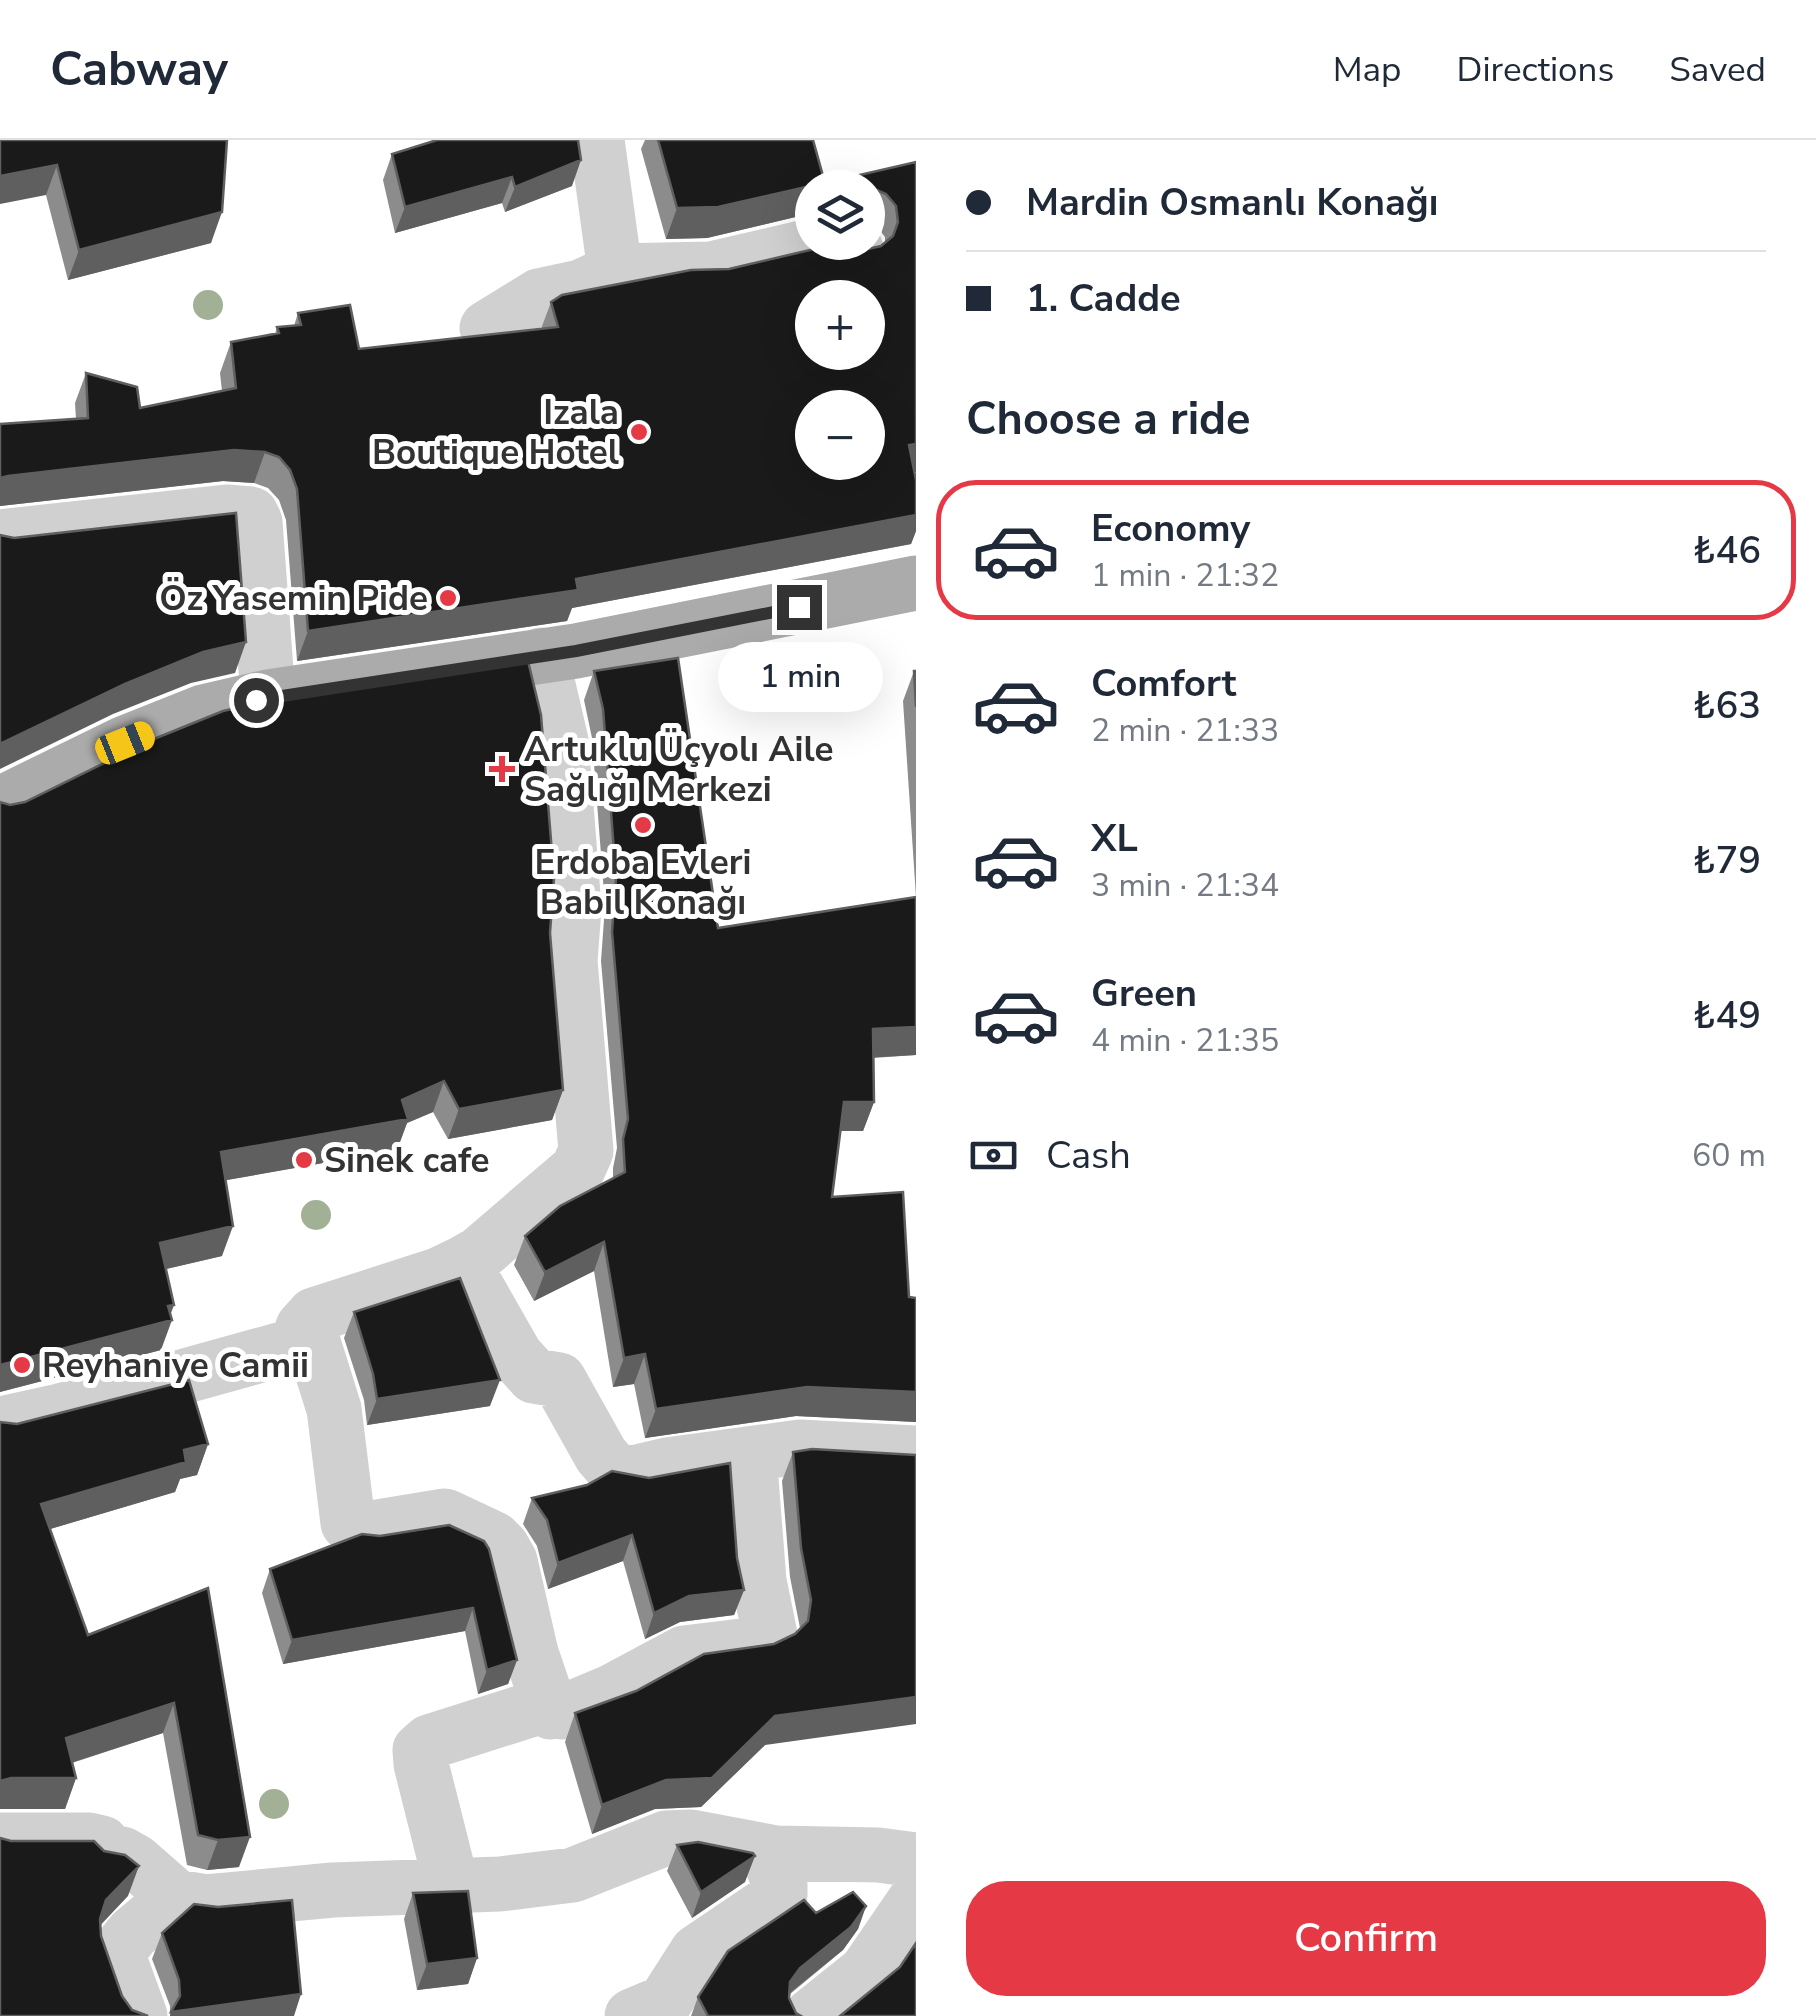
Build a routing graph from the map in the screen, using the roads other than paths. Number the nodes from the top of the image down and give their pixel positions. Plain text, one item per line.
1 (597, 140) edge
2 (795, 249) edge
3 (615, 271) junction
4 (487, 328) dead end
5 (0, 537) edge
6 (916, 583) edge
7 (541, 655) junction
8 (268, 698) junction
9 (0, 804) edge
10 (463, 1263) junction
11 (307, 1323) junction
12 (0, 1424) edge
13 (749, 1454) junction
14 (916, 1454) edge
15 (551, 1712) junction
16 (0, 1840) edge
17 (766, 1852) junction
18 (916, 1860) edge
19 (452, 1887) junction
20 (176, 1897) junction
21 (916, 1900) edge
22 (140, 2016) edge
23 (632, 2016) edge
24 (811, 2016) edge

1 - 3 street
2 - 3 street
3 - 4 street
5 - 8 street
6 - 7 main road
7 - 8 main road
7 - 10 street
8 - 9 main road
10 - 11 street
10 - 13 street
11 - 12 street
11 - 15 street
13 - 14 street
13 - 15 street
15 - 19 street
16 - 20 street
17 - 18 street
17 - 19 street
17 - 23 street
19 - 20 street
20 - 22 street
21 - 24 street

